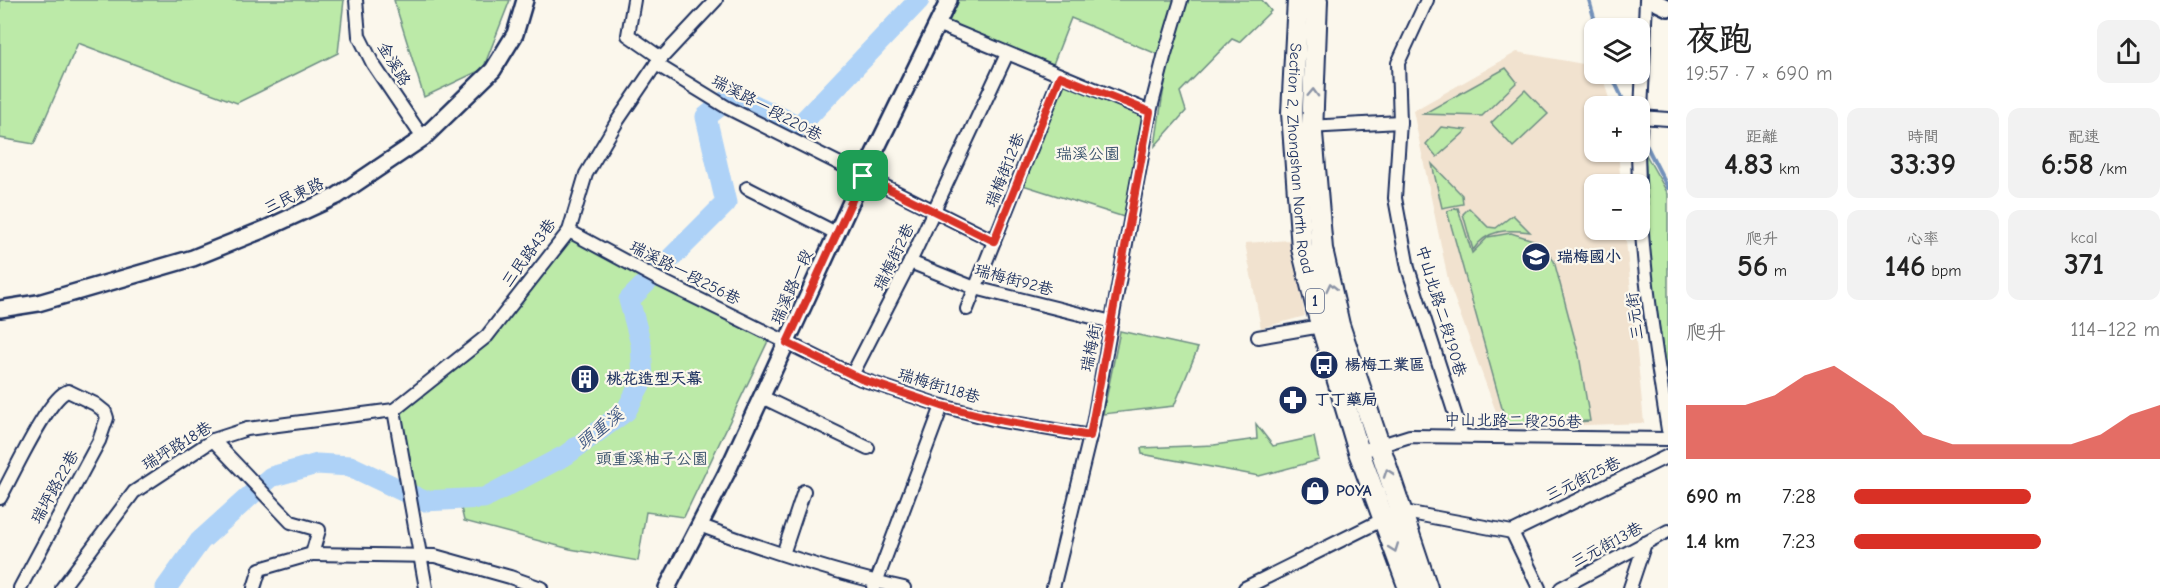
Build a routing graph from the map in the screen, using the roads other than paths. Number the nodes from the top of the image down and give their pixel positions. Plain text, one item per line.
1 (356, 0) edge
2 (525, 0) edge
3 (634, 0) edge
4 (716, 0) edge
5 (949, 0) edge
6 (1182, 0) edge
7 (1298, 0) edge
8 (1317, 0) edge
9 (1427, 0) edge
10 (1646, 0) edge
11 (1651, 0) edge
12 (1668, 8) edge
13 (937, 24) junction
14 (1007, 54) junction
15 (659, 61) junction
16 (1060, 76) junction
17 (1641, 96) edge
18 (1150, 112) junction
19 (1668, 119) edge
20 (1650, 120) edge
21 (1400, 122) junction
22 (1303, 128) junction
23 (423, 138) junction
24 (863, 176) junction
25 (747, 188) dead end
26 (934, 211) junction
27 (569, 231) junction
28 (837, 233) junction
29 (1643, 240) edge
30 (994, 241) junction
31 (910, 262) junction
32 (975, 288) junction
33 (0, 309) edge
34 (967, 309) dead end
35 (1113, 322) junction
36 (1321, 326) junction
37 (1258, 337) dead end
38 (787, 343) junction
39 (852, 375) junction
40 (762, 397) junction
41 (942, 406) junction
42 (394, 410) junction
43 (1668, 430) edge
44 (1090, 436) junction
45 (1462, 436) junction
46 (1668, 439) edge
47 (213, 440) junction
48 (1379, 447) junction
49 (868, 448) dead end
50 (1359, 452) junction
51 (1668, 456) edge
52 (804, 490) dead end
53 (0, 498) edge
54 (1392, 514) junction
55 (699, 525) junction
56 (1668, 531) edge
57 (1512, 532) junction
58 (1645, 543) junction
59 (312, 554) junction
60 (783, 554) junction
61 (420, 556) junction
62 (875, 585) edge
63 (20, 588) edge
64 (62, 588) edge
65 (254, 588) edge
66 (426, 588) edge
67 (541, 588) edge
68 (667, 588) edge
69 (904, 588) edge
70 (1053, 588) edge
71 (1245, 588) edge
72 (1409, 588) edge
73 (1427, 588) edge
74 (1539, 588) edge
75 (1561, 588) edge
76 (1630, 588) edge

1 - 23 street, 金溪路
2 - 23 street, 三民東路
3 - 15 street, 瑞溪路一段220巷
4 - 15 street, 三民路43巷
5 - 13 street, 瑞溪路一段
6 - 18 street, 瑞梅街
7 - 22 main road, Section 2, Zhongshan North Road / 1
22 -> 8 main road, Section 2, Zhongshan North Road / 1
9 - 21 street, 中山北路二段190巷
10 - 17 street
11 - 12 street
13 - 14 street
13 - 24 street, 瑞溪路一段
14 - 16 street
14 - 26 street, 瑞梅街2巷
15 - 24 street, 瑞溪路一段220巷
15 - 27 street, 三民路43巷
16 - 18 street
16 - 30 street, 瑞梅街12巷
18 - 35 street, 瑞梅街
19 - 20 street
21 - 22 street
21 - 45 street, 中山北路二段190巷
22 - 36 main road, Section 2, Zhongshan North Road / 1
48 -> 22 main road, Section 2, Zhongshan North Road / 1
23 - 33 street, 三民東路
24 - 26 street, 瑞溪路一段220巷
24 - 28 street, 瑞溪路一段
25 - 28 street
26 - 30 street, 瑞溪路一段220巷
26 - 31 street, 瑞梅街2巷
27 - 38 street, 瑞溪路一段256巷
27 - 42 street, 三民路43巷
28 - 38 street, 瑞溪路一段
29 - 43 street, 三元街
30 - 32 street, 瑞梅街12巷
31 - 32 street, 瑞梅街92巷
31 - 39 street, 瑞梅街2巷
32 - 34 street, 瑞梅街12巷
32 - 35 street, 瑞梅街92巷
35 - 44 street, 瑞梅街
36 - 37 street
36 - 50 main road, Section 2, Zhongshan North Road / 1
38 - 39 street, 瑞梅街118巷
38 - 40 street, 瑞溪路一段
39 - 41 street, 瑞梅街118巷
40 - 49 street
40 - 55 street, 瑞溪路一段
41 - 44 street, 瑞梅街118巷
41 - 62 street
42 - 47 street, 瑞坪路18巷
42 - 61 street
44 - 70 street, 瑞梅街
45 - 46 street, 中山北路二段256巷
45 - 48 street, 中山北路二段256巷
47 - 59 street
47 - 64 street, 瑞坪路18巷
48 - 50 street, 中山北路二段256巷
54 -> 48 main road, Section 2, Zhongshan North Road / 1
50 - 54 main road, Section 2, Zhongshan North Road / 1
51 - 57 street, 三元街25巷
52 - 60 street
53 - 63 street, 瑞坪路22巷
54 - 57 street
54 - 71 street
54 -> 72 main road, Section 2, Zhongshan North Road / 1
54 - 73 main road, Section 2, Zhongshan North Road / 1
55 - 60 street
55 - 68 street, 瑞溪路一段
56 - 58 street, 三元街13巷
57 - 74 street
58 - 75 street, 三元街13巷
58 - 76 street
59 - 61 street
59 - 65 street
60 - 62 street
61 - 66 street
61 - 67 street
62 - 69 street

